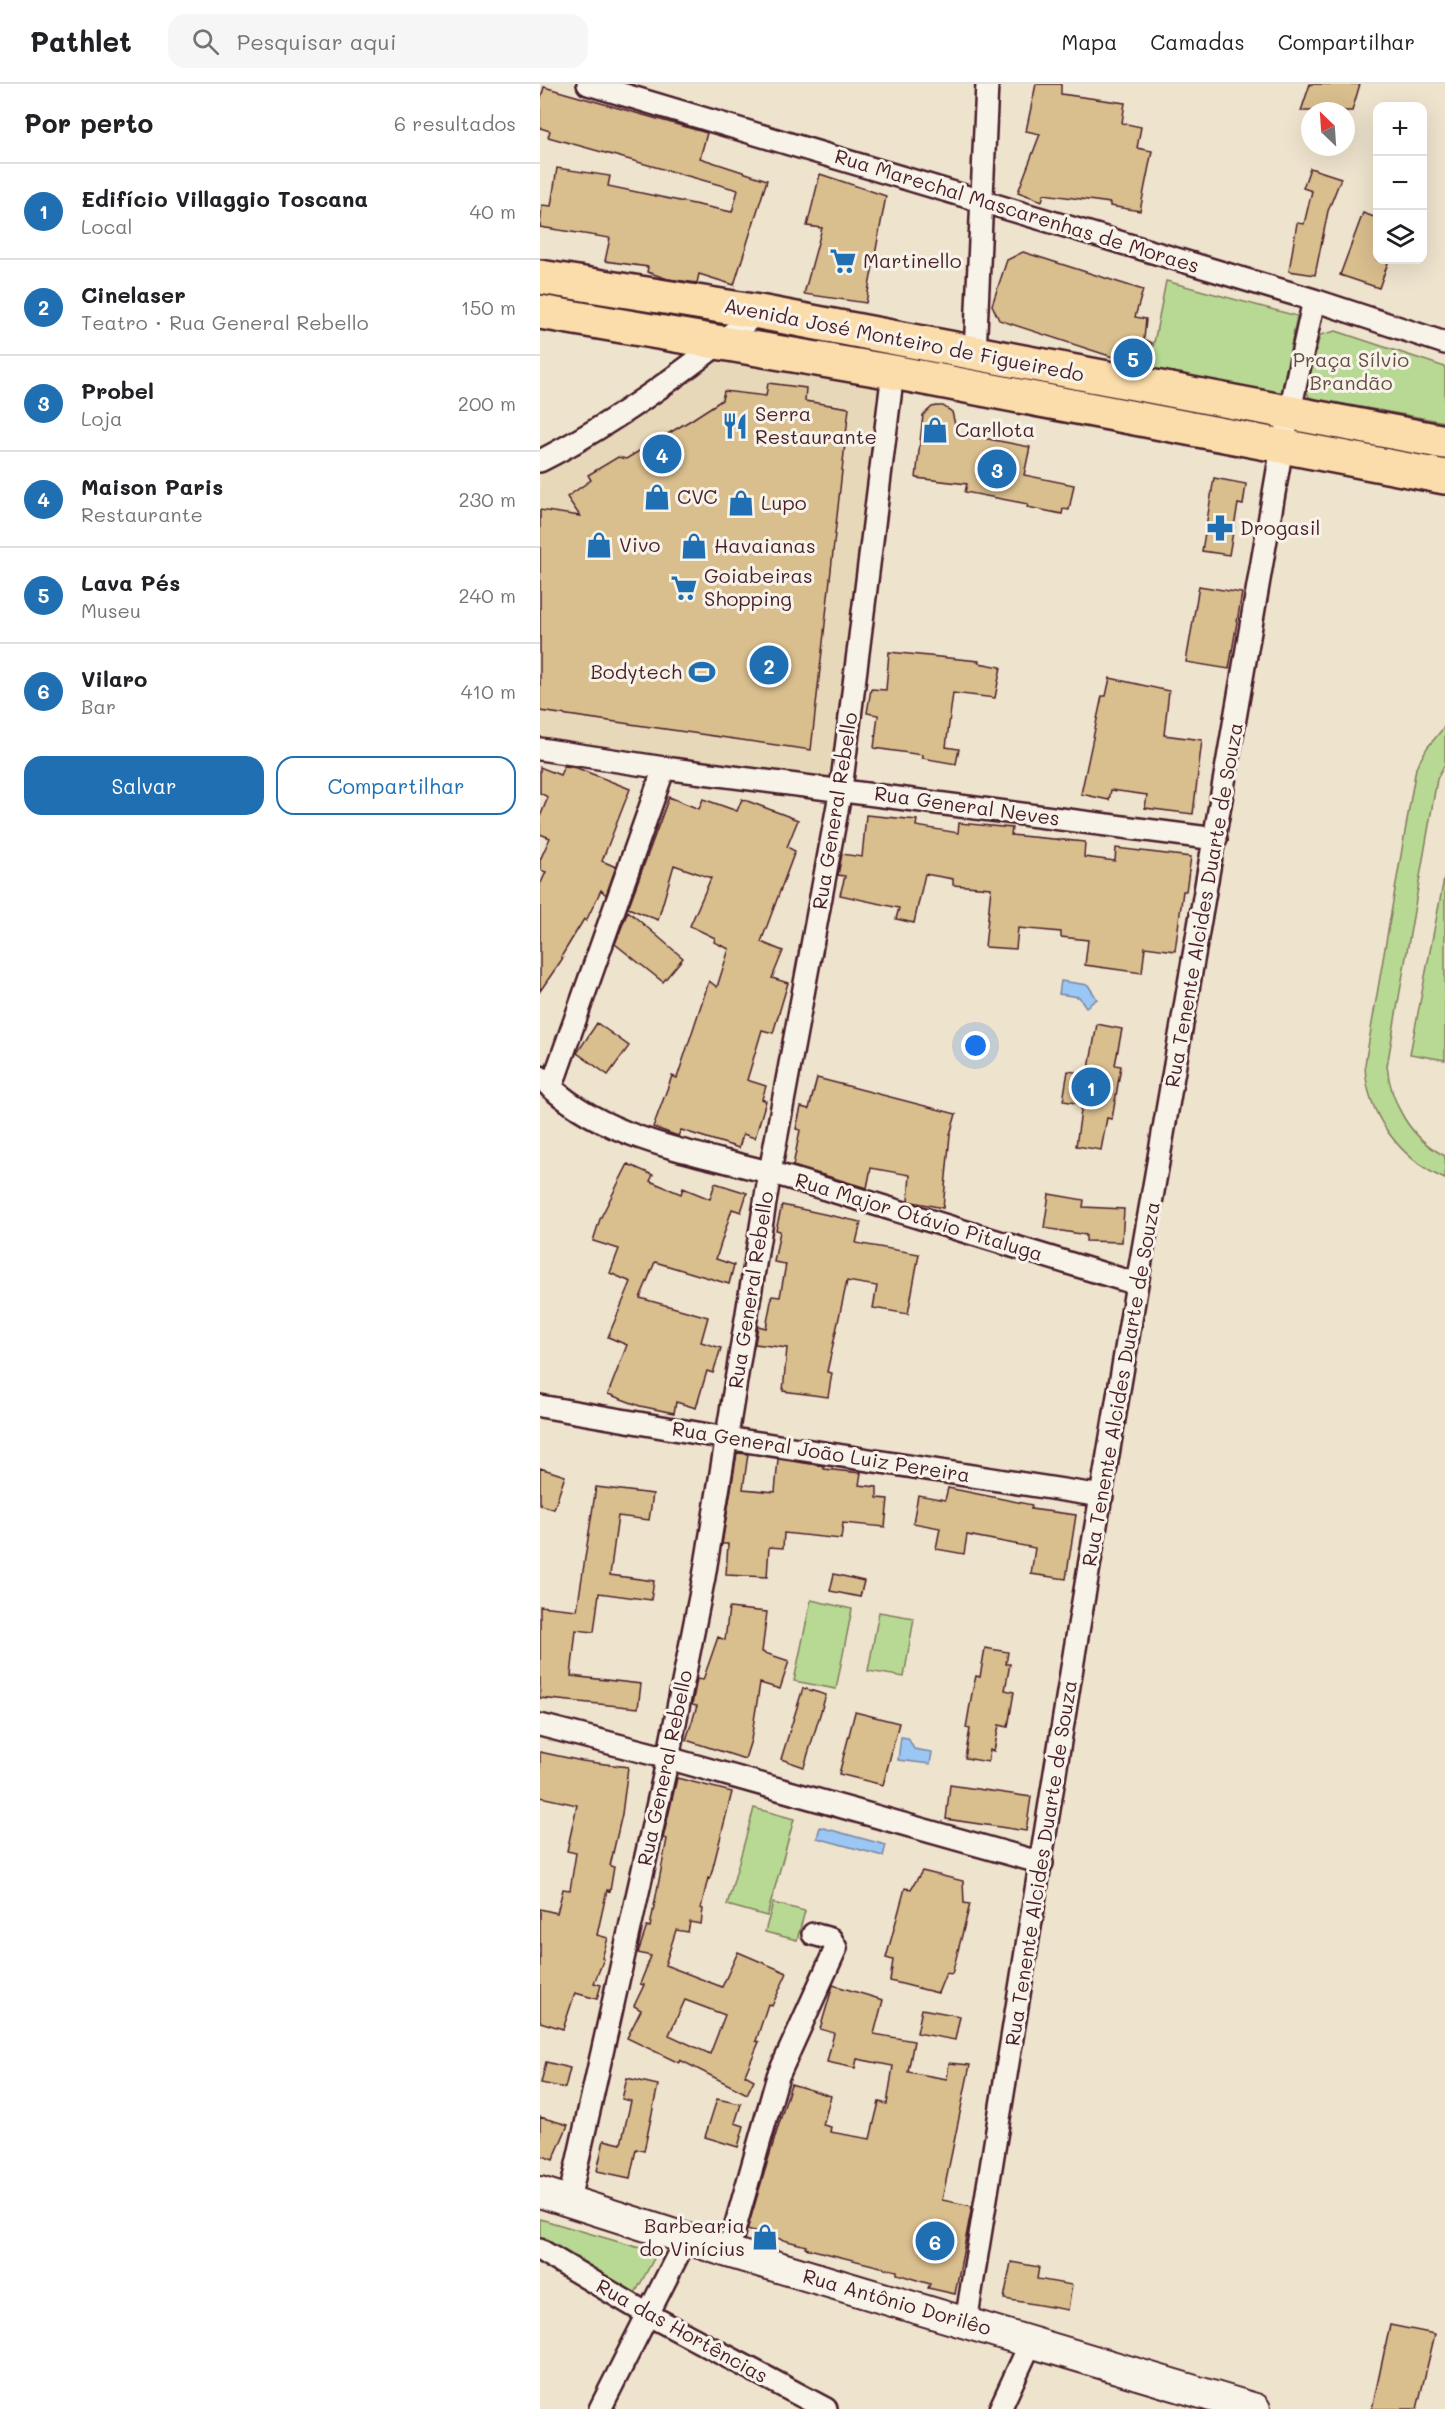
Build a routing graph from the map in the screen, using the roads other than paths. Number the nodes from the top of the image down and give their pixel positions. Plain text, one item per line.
1 (588, 84) edge
2 (987, 84) edge
3 (983, 200) junction
4 (540, 277) edge
5 (1314, 300) junction
6 (540, 312) edge
7 (759, 312) junction
8 (720, 343) junction
9 (1445, 343) edge
10 (975, 354) junction
11 (893, 372) junction
12 (1289, 414) junction
13 (1445, 442) edge
14 (1282, 447) junction
15 (540, 461) edge
16 (1445, 477) edge
17 (540, 749) edge
18 (664, 768) junction
19 (841, 789) junction
20 (1216, 838) junction
21 (545, 1082) edge
22 (770, 1172) junction
23 (1137, 1284) junction
24 (540, 1406) edge
25 (726, 1438) junction
26 (1102, 1496) junction
27 (540, 1725) edge
28 (668, 1758) junction
29 (1041, 1863) junction
30 (813, 1934) dead end
31 (540, 2192) edge
32 (569, 2200) junction
33 (686, 2239) junction
34 (540, 2250) edge
35 (728, 2252) junction
36 (649, 2315) junction
37 (966, 2322) junction
38 (1031, 2342) junction
39 (600, 2409) edge
40 (826, 2409) edge
41 (1000, 2409) edge
42 (1255, 2409) edge

1 - 3 street, Rua Marechal Mascarenhas de Moraes
2 - 3 street
3 - 5 street, Rua Marechal Mascarenhas de Moraes
3 - 10 street
4 - 7 main road, Avenida José Monteiro de Figueiredo
5 - 9 street, Rua Marechal Mascarenhas de Moraes
5 - 12 street, Rua Tenente Alcides Duarte de Souza
6 - 8 main road
7 - 8 street
7 - 10 main road, Avenida José Monteiro de Figueiredo
8 - 11 main road
8 - 15 street
10 - 12 main road, Avenida José Monteiro de Figueiredo
11 - 14 main road
11 - 19 street, Rua General Rebello
12 - 13 main road, Avenida José Monteiro de Figueiredo
12 - 14 street, Rua Tenente Alcides Duarte de Souza
14 - 16 main road
14 - 20 street, Rua Tenente Alcides Duarte de Souza
17 - 18 street, Rua General Neves
18 - 19 street, Rua General Neves
18 - 21 street
19 - 20 street, Rua General Neves
19 - 22 street, Rua General Rebello
20 - 23 street, Rua Tenente Alcides Duarte de Souza
21 - 22 street, Rua Major Otávio Pitaluga
22 - 23 street, Rua Major Otávio Pitaluga
22 - 25 street, Rua General Rebello
23 - 26 street, Rua Tenente Alcides Duarte de Souza
24 - 25 street, Rua General João Luiz Pereira
25 - 26 street, Rua General João Luiz Pereira
25 - 28 street, Rua General Rebello
26 - 29 street, Rua Tenente Alcides Duarte de Souza
27 - 28 street
28 - 29 street
28 - 32 street, Rua General Rebello
29 - 37 street, Rua Tenente Alcides Duarte de Souza
30 - 35 street
31 - 32 street, Rua Antônio Dorilêo
32 - 33 street, Rua Antônio Dorilêo
33 - 35 street, Rua Antônio Dorilêo
33 - 36 street
34 - 36 street, Rua das Hortências
35 - 37 street, Rua Antônio Dorilêo
36 - 39 street
36 - 40 street, Rua das Hortências
37 - 38 street, Rua Antônio Dorilêo
38 - 41 street
38 - 42 street, Rua Antônio Dorilêo

